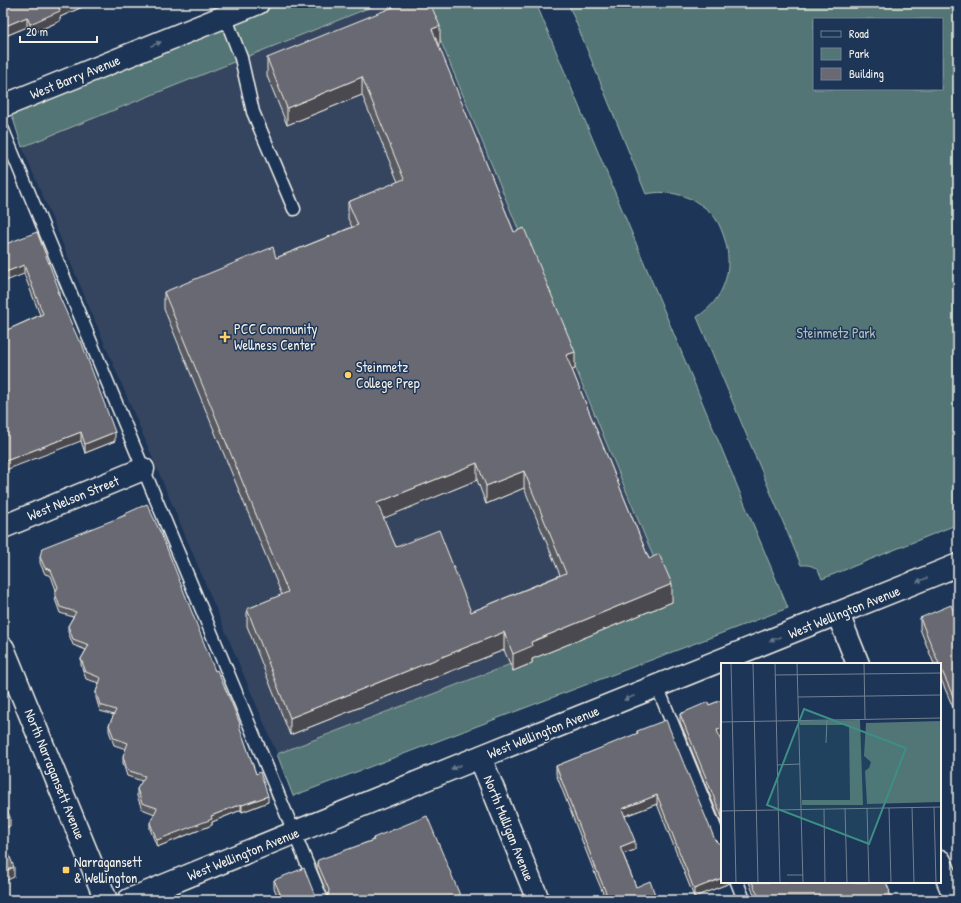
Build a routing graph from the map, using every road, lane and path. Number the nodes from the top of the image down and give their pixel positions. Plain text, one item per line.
1 (258, 3) edge
2 (225, 16) junction
3 (3, 106) edge
4 (3, 130) edge
5 (294, 209) dead end
6 (143, 469) junction
7 (3, 527) edge
8 (958, 565) edge
9 (838, 614) junction
10 (3, 648) edge
11 (858, 663) edge
12 (657, 686) junction
13 (480, 757) junction
14 (294, 833) junction
15 (721, 843) edge
16 (941, 864) edge
17 (737, 883) edge
18 (106, 900) edge
19 (129, 900) edge
20 (322, 900) edge
21 (538, 900) edge
22 (744, 900) edge
23 (956, 900) edge

1 - 2 street, West Barry Avenue
3 -> 2 street, West Barry Avenue
2 - 5 lane
4 - 6 lane
6 - 7 street, West Nelson Street
6 - 14 lane
8 -> 9 street, West Wellington Avenue
9 - 11 street
9 -> 12 street, West Wellington Avenue
10 - 18 street, North Narragansett Avenue
12 -> 13 street, West Wellington Avenue
12 - 15 lane
13 -> 14 street, West Wellington Avenue
13 - 21 street, North Mulligan Avenue
14 - 19 street, West Wellington Avenue
14 - 20 lane
16 - 23 street
17 - 22 lane

